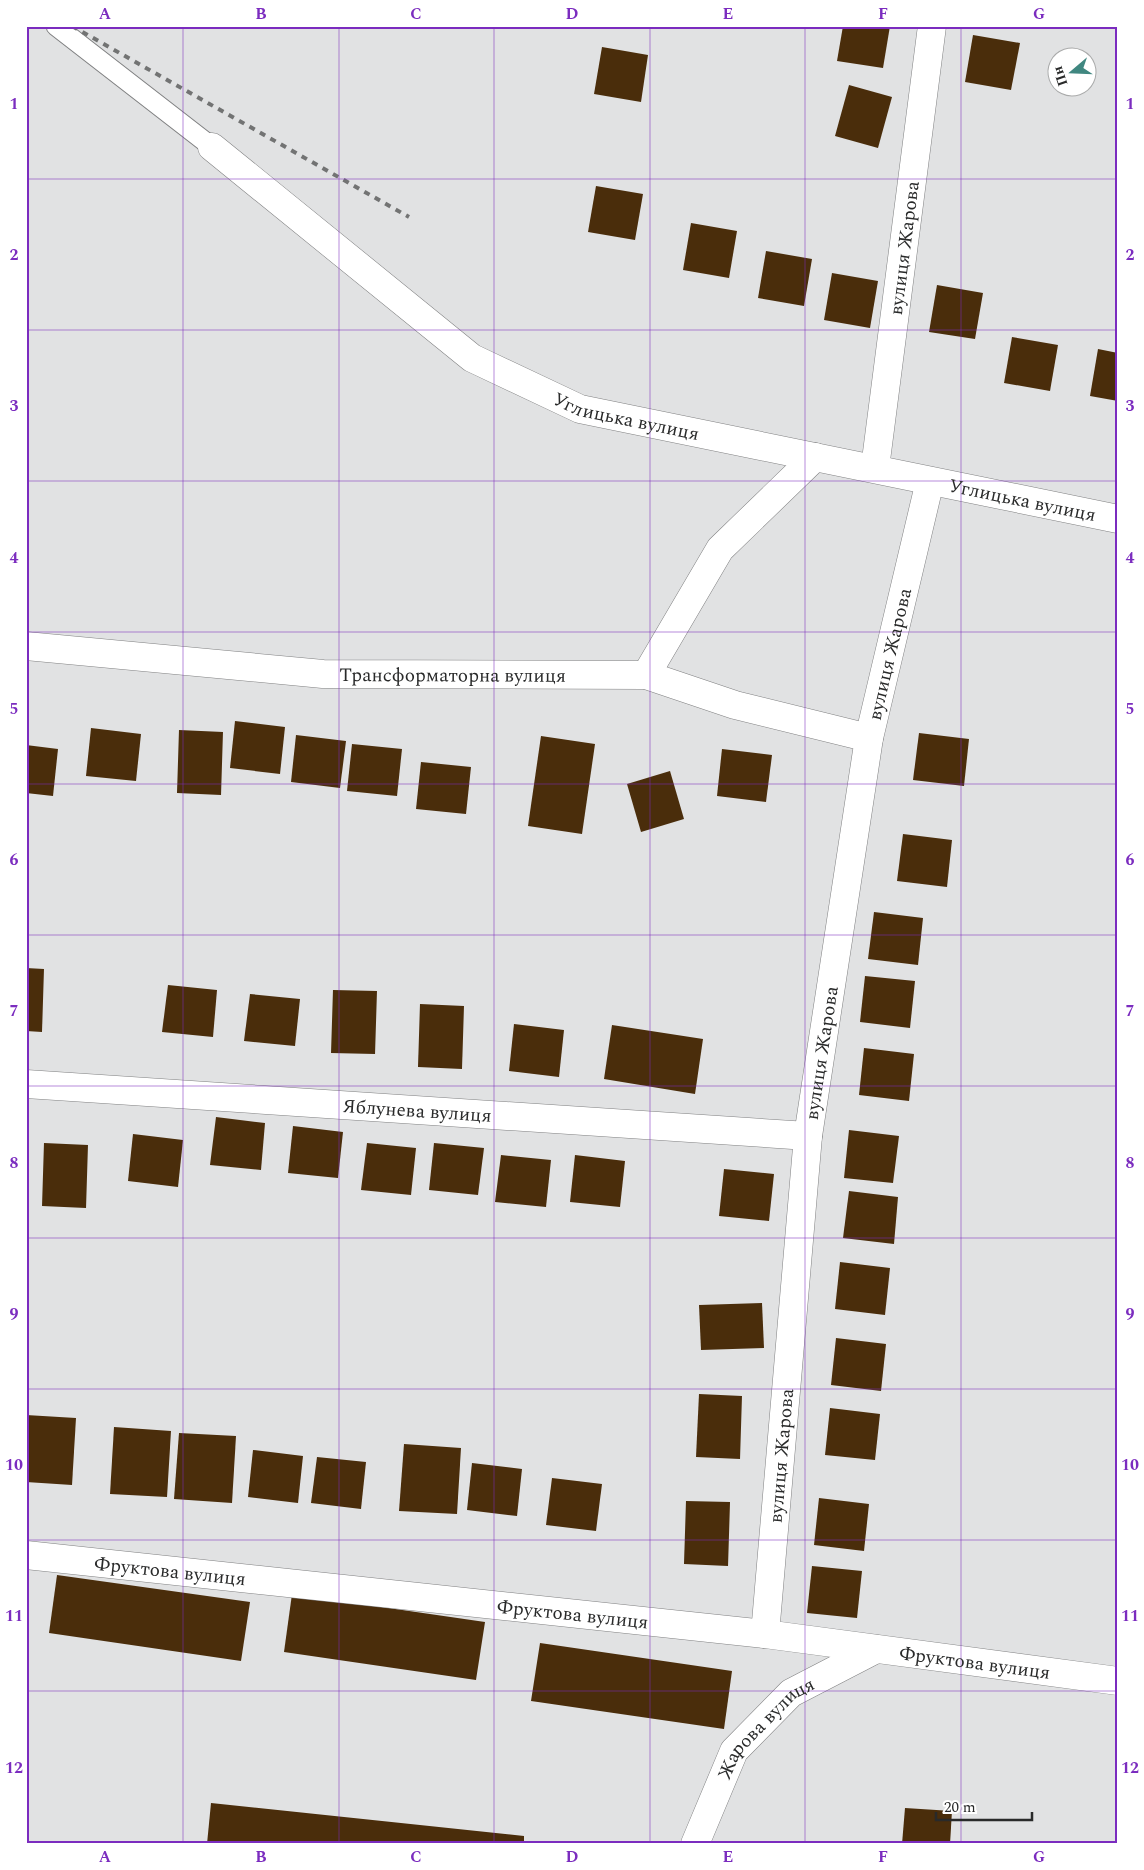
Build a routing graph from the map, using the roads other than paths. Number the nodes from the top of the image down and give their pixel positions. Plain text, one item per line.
1 (56, 26) edge
2 (932, 26) edge
3 (212, 147) joint
4 (815, 457) junction
5 (875, 468) junction
6 (930, 481) junction
7 (1118, 519) edge
8 (26, 646) edge
9 (646, 675) junction
10 (870, 738) junction
11 (26, 1084) edge
12 (808, 1136) junction
13 (26, 1555) edge
14 (765, 1634) junction
15 (876, 1649) junction
16 (1118, 1681) edge
17 (695, 1844) edge

1 - 3 lane
2 - 5 street, вулиця Жарова
3 - 4 street, Углицька вулиця
4 - 5 street, Углицька вулиця
4 - 9 street
5 - 6 street, Углицька вулиця
6 - 7 street, Углицька вулиця
6 - 10 street, вулиця Жарова
8 - 9 street, Трансформаторна вулиця
9 - 10 street, Трансформаторна вулиця
10 - 12 street, вулиця Жарова
11 - 12 street, Яблунева вулиця
12 - 14 street, вулиця Жарова
13 - 14 street, Фруктова вулиця
14 - 15 street, Фруктова вулиця
15 - 16 street, Фруктова вулиця
15 - 17 street, Жарова вулиця

